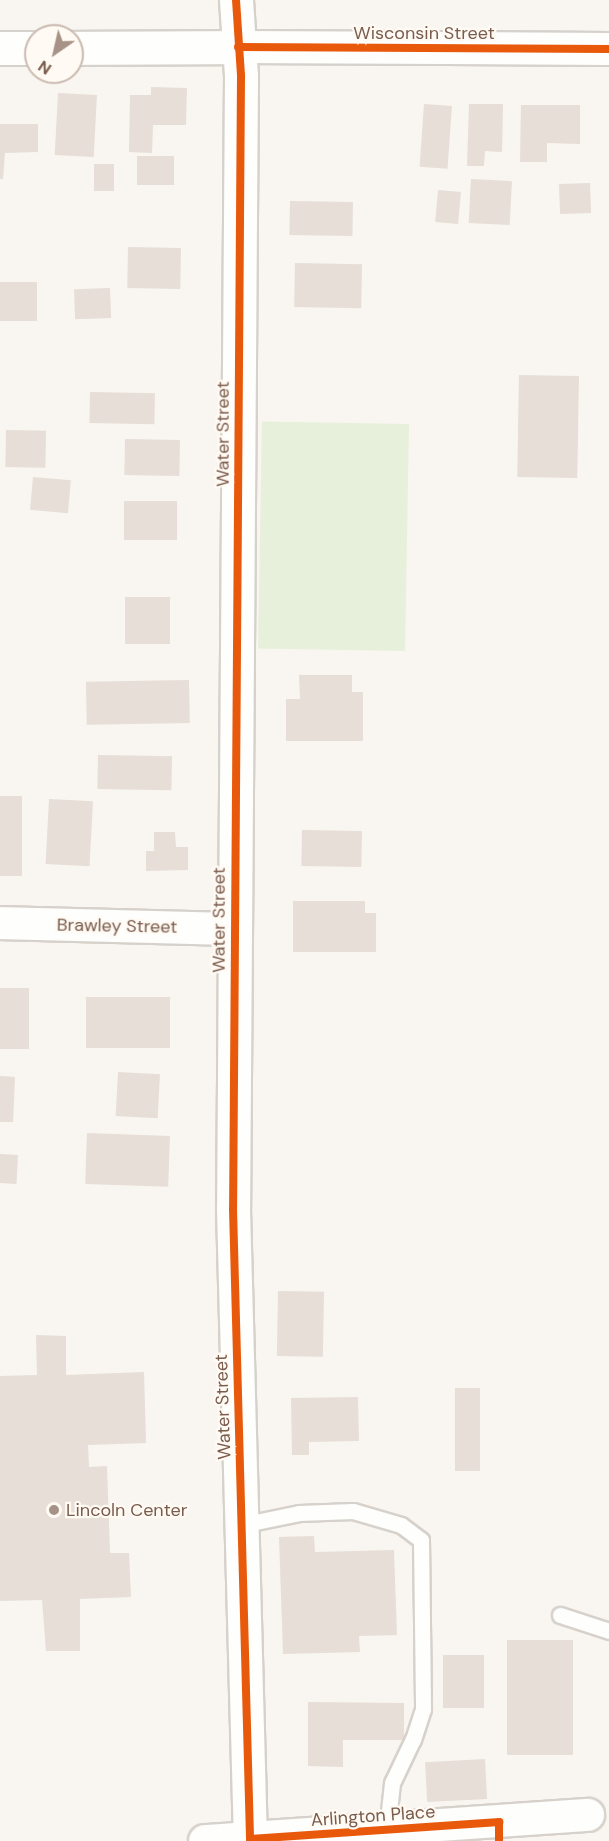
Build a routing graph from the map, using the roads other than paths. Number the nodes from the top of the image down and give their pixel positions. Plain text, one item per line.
1 (236, 0) edge
2 (238, 47) junction
3 (0, 48) edge
4 (24, 48) edge
5 (84, 48) edge
6 (609, 49) edge
7 (0, 923) edge
8 (234, 928) junction
9 (241, 1525) junction
10 (560, 1615) dead end
11 (609, 1631) edge
12 (598, 1814) edge
13 (387, 1830) junction
14 (250, 1840) edge
15 (206, 1841) edge

1 - 2 street, Water Street
2 - 5 street, Wisconsin Street
2 - 6 street, Wisconsin Street
2 - 8 street, Water Street
3 - 4 street
7 - 8 street, Brawley Street
8 - 9 street, Water Street
9 - 13 lane
9 - 14 street, Water Street
10 - 11 lane
12 - 13 street, Arlington Place
13 - 14 street, Arlington Place
14 - 15 street, Arlington Place

